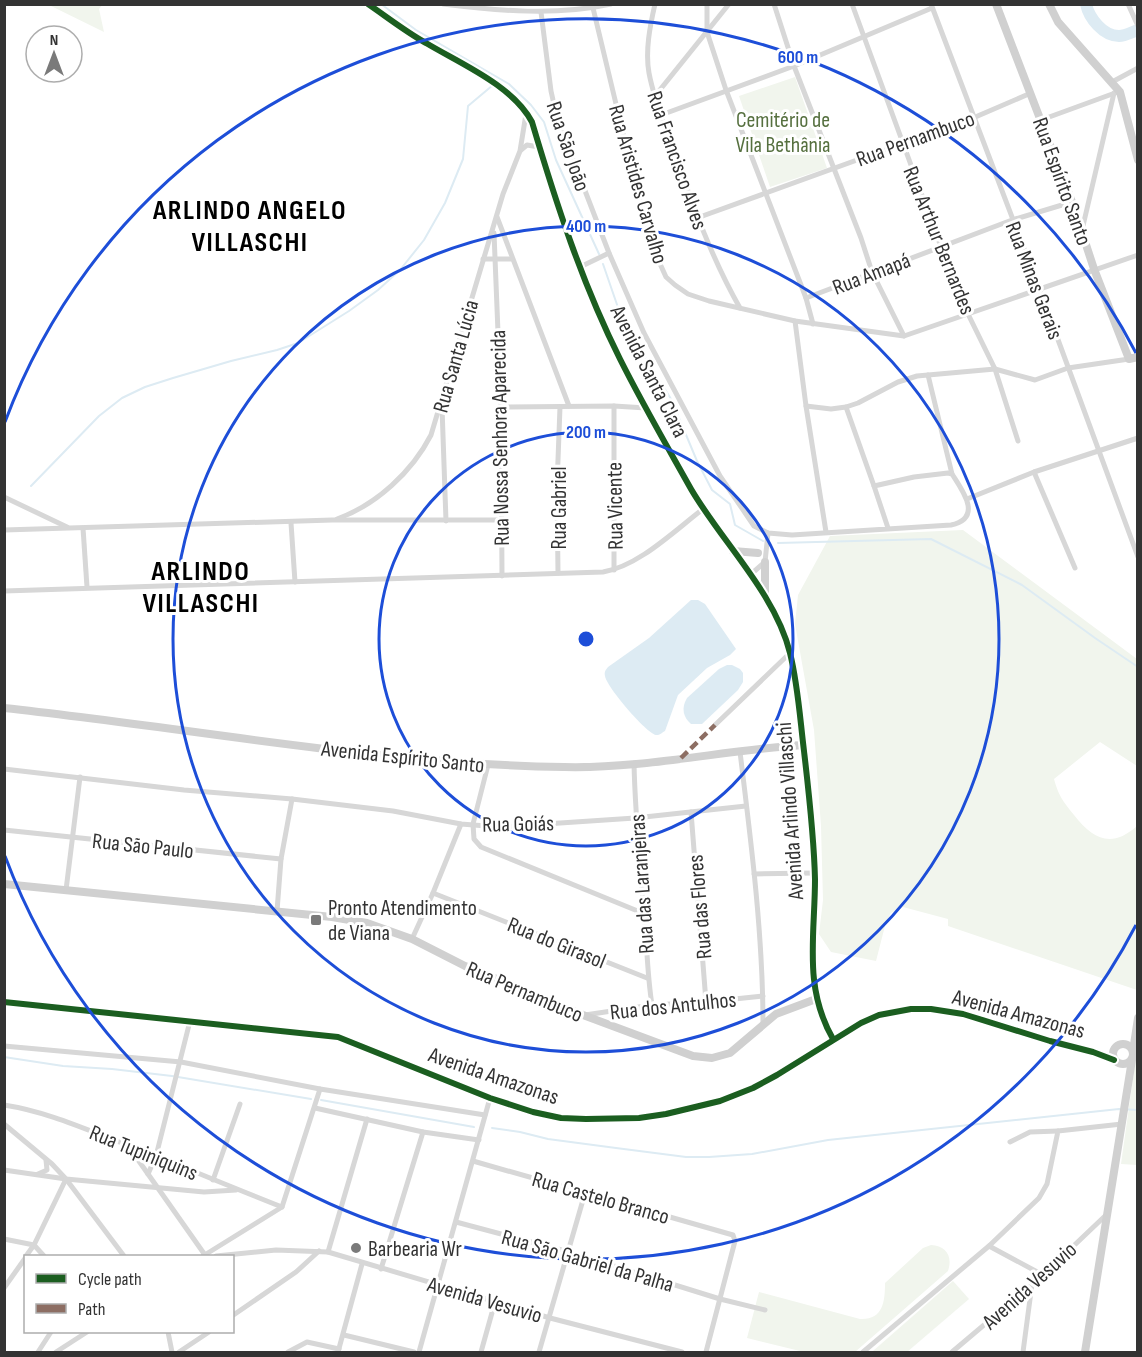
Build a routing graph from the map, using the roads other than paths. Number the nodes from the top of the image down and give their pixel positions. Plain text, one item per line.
1 (368, 4) edge
2 (443, 4) edge
3 (611, 4) edge
4 (655, 4) edge
5 (706, 4) edge
6 (729, 4) edge
7 (774, 4) edge
8 (852, 4) edge
9 (996, 4) edge
10 (1049, 4) edge
11 (1128, 4) edge
12 (931, 6) edge
13 (575, 7) edge
14 (593, 8) junction
15 (541, 12) junction
16 (1137, 26) edge
17 (707, 32) junction
18 (864, 37) junction
19 (794, 66) junction
20 (1137, 68) edge
21 (1112, 82) junction
22 (726, 90) junction
23 (1117, 92) junction
24 (1031, 93) junction
25 (655, 96) junction
26 (526, 112) junction
27 (661, 116) junction
28 (973, 118) junction
29 (1041, 120) junction
30 (902, 144) junction
31 (539, 147) junction
32 (520, 151) junction
33 (1137, 160) edge
34 (833, 167) junction
35 (765, 192) junction
36 (1072, 202) junction
37 (497, 216) junction
38 (697, 218) junction
39 (1012, 220) junction
40 (493, 229) junction
41 (1082, 232) junction
42 (941, 247) junction
43 (609, 253) junction
44 (1137, 255) edge
45 (483, 259) junction
46 (512, 259) junction
47 (495, 260) junction
48 (580, 267) junction
49 (1094, 269) junction
50 (872, 272) junction
51 (1039, 288) junction
52 (806, 298) junction
53 (740, 309) junction
54 (968, 314) junction
55 (795, 321) junction
56 (813, 324) junction
57 (904, 336) junction
58 (1133, 358) edge
59 (1068, 368) junction
60 (994, 369) junction
61 (928, 375) junction
62 (442, 400) junction
63 (569, 406) junction
64 (614, 406) junction
65 (806, 406) junction
66 (560, 407) junction
67 (846, 407) junction
68 (501, 408) junction
69 (646, 408) junction
70 (1137, 438) edge
71 (1018, 441) dead end
72 (1099, 451) junction
73 (1034, 472) junction
74 (952, 474) junction
75 (874, 486) junction
76 (4, 497) edge
77 (967, 499) junction
78 (703, 509) junction
79 (332, 520) junction
80 (446, 520) junction
81 (501, 520) junction
82 (291, 523) junction
83 (69, 527) junction
84 (83, 528) junction
85 (888, 528) junction
86 (4, 530) edge
87 (826, 532) junction
88 (768, 533) junction
89 (766, 549) junction
90 (733, 551) junction
91 (758, 554) junction
92 (1137, 557) edge
93 (765, 562) junction
94 (743, 564) junction
95 (1075, 568) dead end
96 (614, 570) junction
97 (558, 573) junction
98 (750, 575) junction
99 (502, 576) junction
100 (295, 582) junction
101 (87, 587) junction
102 (4, 591) edge
103 (765, 598) junction
104 (776, 617) joint
105 (790, 653) junction
106 (4, 708) edge
107 (715, 725) dead end
108 (803, 745) junction
109 (740, 752) junction
110 (634, 763) junction
111 (488, 765) junction
112 (4, 769) edge
113 (80, 777) junction
114 (292, 799) junction
115 (746, 806) junction
116 (691, 812) junction
117 (635, 818) junction
118 (461, 824) junction
119 (473, 824) junction
120 (4, 830) edge
121 (72, 837) junction
122 (281, 859) junction
123 (814, 873) junction
124 (754, 874) junction
125 (4, 884) edge
126 (66, 890) junction
127 (433, 893) junction
128 (277, 912) junction
129 (645, 914) junction
130 (412, 939) junction
131 (647, 978) junction
132 (763, 996) junction
133 (816, 999) junction
134 (4, 1002) edge
135 (706, 1002) junction
136 (652, 1005) junction
137 (584, 1015) junction
138 (1137, 1018) edge
139 (190, 1021) junction
140 (763, 1024) junction
141 (1135, 1029) junction
142 (833, 1039) junction
143 (1123, 1044) junction
144 (4, 1046) edge
145 (1115, 1048) junction
146 (1093, 1052) junction
147 (1132, 1055) junction
148 (1116, 1062) junction
149 (180, 1065) junction
150 (320, 1089) junction
151 (1126, 1090) junction
152 (490, 1098) junction
153 (240, 1104) dead end
154 (4, 1105) edge
155 (315, 1108) junction
156 (485, 1114) junction
157 (367, 1119) junction
158 (4, 1124) edge
159 (1122, 1124) junction
160 (1058, 1131) junction
161 (423, 1132) junction
162 (479, 1140) junction
163 (1010, 1142) dead end
164 (128, 1145) junction
165 (156, 1155) junction
166 (46, 1159) junction
167 (473, 1161) junction
168 (4, 1170) edge
169 (148, 1174) junction
170 (36, 1175) junction
171 (66, 1179) junction
172 (213, 1180) junction
173 (159, 1187) junction
174 (238, 1190) junction
175 (585, 1193) junction
176 (282, 1207) junction
177 (1106, 1216) junction
178 (456, 1222) junction
179 (4, 1239) edge
180 (34, 1245) junction
181 (989, 1246) junction
182 (319, 1251) junction
183 (328, 1252) junction
184 (569, 1252) junction
185 (27, 1255) edge
186 (42, 1255) edge
187 (122, 1255) edge
188 (203, 1255) edge
189 (206, 1255) edge
190 (233, 1255) edge
191 (24, 1260) edge
192 (362, 1264) junction
193 (381, 1269) junction
194 (1043, 1275) junction
195 (1032, 1284) junction
196 (439, 1285) junction
197 (4, 1288) edge
198 (720, 1299) junction
199 (495, 1302) junction
200 (765, 1310) dead end
201 (234, 1315) edge
202 (550, 1318) junction
203 (50, 1333) edge
204 (86, 1333) edge
205 (168, 1333) edge
206 (208, 1333) edge
207 (344, 1335) junction
208 (961, 1345) junction
209 (339, 1351) edge
210 (38, 1353) edge
211 (56, 1353) edge
212 (172, 1353) edge
213 (179, 1353) edge
214 (288, 1353) edge
215 (414, 1353) edge
216 (419, 1353) edge
217 (481, 1353) edge
218 (539, 1353) edge
219 (682, 1353) edge
220 (706, 1353) edge
221 (863, 1353) edge
222 (952, 1353) edge
223 (960, 1353) edge
224 (1023, 1353) edge
225 (1085, 1353) edge

1 - 26 street, Avenida Santa Clara
2 - 15 street
3 - 14 street
4 - 25 street, Rua Francisco Alves
5 - 17 street
6 - 17 street
7 - 19 street
8 - 18 street, Rua Arthur Bernardes
9 - 24 street, Rua Espírito Santo
10 - 21 street
11 - 16 street
12 - 18 street
12 - 28 street, Rua Minas Gerais
13 - 14 street
13 - 15 street
14 - 53 street, Rua Aristides Carvalho
15 - 43 street, Rua São João
17 - 22 street
17 - 25 street
18 - 19 street
18 - 30 street, Rua Arthur Bernardes
19 - 22 street
19 - 34 street
20 - 21 street
21 - 23 street
22 - 27 street
22 - 35 street
23 - 29 street
23 - 33 street
23 - 41 street
24 - 28 street, Rua Pernambuco
24 - 29 street, Rua Espírito Santo
25 - 27 street, Rua Francisco Alves
26 - 31 street, Avenida Santa Clara
26 - 32 street, Rua Santa Lúcia
27 - 38 street, Rua Francisco Alves
28 - 30 street, Rua Pernambuco
28 - 39 street, Rua Minas Gerais
29 - 36 street, Rua Espírito Santo
30 - 34 street, Rua Pernambuco
30 - 42 street, Rua Arthur Bernardes
31 - 32 street
31 - 48 street, Avenida Santa Clara
32 - 37 street, Rua Santa Lúcia
34 - 35 street, Rua Pernambuco
34 - 50 street
35 - 38 street, Rua Pernambuco
35 - 52 street
36 - 39 street, Rua Amapá
36 - 41 street, Rua Espírito Santo
37 - 40 street, Rua Santa Lúcia
37 - 46 street
38 - 53 street, Rua Francisco Alves
39 - 42 street, Rua Amapá
39 - 51 street, Rua Minas Gerais
40 - 45 street, Rua Santa Lúcia
40 - 47 street, Rua Nossa Senhora Aparecida
41 - 49 street, Rua Espírito Santo
42 - 50 street, Rua Amapá
42 - 54 street, Rua Arthur Bernardes
43 - 48 street
43 - 88 street, Rua São João
44 - 49 street
45 - 47 street
45 - 62 street, Rua Santa Lúcia
46 - 47 street
46 - 63 street
47 - 68 street, Rua Nossa Senhora Aparecida
48 - 69 street, Avenida Santa Clara
49 - 51 street
49 - 58 street, Rua Espírito Santo
50 - 52 street, Rua Amapá
50 - 57 street
51 - 54 street
51 - 59 street, Rua Minas Gerais
52 - 56 street
53 - 55 street, Rua Aristides Carvalho
54 - 57 street
54 - 60 street, Rua Arthur Bernardes
55 - 56 street, Rua Aristides Carvalho
55 - 65 street
56 - 57 street, Rua Aristides Carvalho
58 - 59 street
59 - 60 street
59 - 72 street, Rua Minas Gerais
60 - 61 street
60 - 71 street, Rua Arthur Bernardes
61 - 67 street
61 - 74 street
62 - 79 street, Rua Santa Lúcia
62 - 80 street
63 - 64 street
63 - 66 street
64 - 69 street
64 - 96 street, Rua Vicente
65 - 67 street
65 - 87 street
66 - 68 street
66 - 97 street, Rua Gabriel
67 - 75 street
68 - 81 street, Rua Nossa Senhora Aparecida
69 - 78 street, Avenida Santa Clara
70 - 72 street
72 - 73 street
72 - 92 street, Rua Minas Gerais
73 - 77 street
73 - 95 street
74 - 75 street
74 - 77 street
75 - 85 street
76 - 83 street
77 - 85 street
78 - 90 street, Avenida Santa Clara
78 - 96 street
79 - 80 street
79 - 82 street
80 - 81 street
81 - 99 street, Rua Nossa Senhora Aparecida
82 - 84 street
82 - 100 street
83 - 84 street
83 - 86 street
84 - 101 street
85 - 87 street
87 - 88 street
88 - 89 street
89 - 91 street
89 - 93 street
90 - 91 street
90 - 94 street, Avenida Santa Clara
91 - 94 street
93 - 98 street
93 - 103 street
94 - 98 street, Avenida Santa Clara
96 - 97 street
97 - 99 street
98 - 103 street, Avenida Santa Clara
99 - 100 street
100 - 101 street
101 - 102 street
103 - 104 street, Avenida Santa Clara
104 - 105 street, Avenida Arlindo Villaschi
105 - 107 street
105 - 108 street, Avenida Arlindo Villaschi
106 - 111 street, Avenida Espírito Santo
108 - 109 street, Avenida Espírito Santo
108 - 123 street, Avenida Arlindo Villaschi
109 - 110 street, Avenida Espírito Santo
109 - 115 street
110 - 111 street, Avenida Espírito Santo
110 - 117 street, Rua das Laranjeiras
111 - 119 street
112 - 113 street, Rua Goiás
113 - 114 street, Rua Goiás
113 - 121 street
114 - 118 street, Rua Goiás
114 - 122 street
115 - 116 street, Rua Goiás
115 - 124 street
116 - 117 street, Rua Goiás
116 - 135 street, Rua das Flores
117 - 119 street, Rua Goiás
117 - 129 street, Rua das Laranjeiras
118 - 119 street, Rua Goiás
118 - 127 street
119 - 129 street
120 - 121 street, Rua São Paulo
121 - 122 street, Rua São Paulo
121 - 126 street
122 - 128 street
123 - 124 street
123 - 133 street, Avenida Arlindo Villaschi
124 - 132 street
125 - 126 street, Rua Pernambuco
126 - 128 street, Rua Pernambuco
127 - 130 street
127 - 131 street, Rua do Girasol
128 - 130 street, Rua Pernambuco
129 - 131 street, Rua das Laranjeiras
130 - 137 street, Rua Pernambuco
131 - 136 street, Rua das Laranjeiras
132 - 135 street, Rua dos Antulhos
132 - 140 street
133 - 140 street, Rua Pernambuco
133 - 142 street, Avenida Arlindo Villaschi
134 - 139 street, Avenida Amazonas
135 - 136 street, Rua dos Antulhos
136 - 137 street, Rua dos Antulhos
137 - 140 street, Rua Pernambuco
138 - 141 street
139 - 149 street
139 - 152 street, Avenida Amazonas
141 - 143 street
141 - 147 street
142 - 146 street, Avenida Amazonas
142 - 152 street, Avenida Amazonas
143 - 145 street
143 - 147 street
144 - 149 street
145 - 146 street, Avenida Amazonas
145 - 148 street
146 - 148 street, Avenida Amazonas
147 - 148 street
147 - 151 street
148 - 151 street
149 - 150 street
149 - 165 street
150 - 155 street
150 - 156 street
151 - 159 street
152 - 156 street
153 - 172 street
154 - 164 street, Rua Tupiniquins
155 - 157 street
155 - 176 street
156 - 162 street
157 - 161 street
157 - 183 street
158 - 166 street
159 - 160 street
159 - 177 street
160 - 163 street
160 - 181 street
161 - 162 street
161 - 193 street
162 - 167 street
164 - 165 street, Rua Tupiniquins
164 - 169 street
165 - 169 street
165 - 172 street, Rua Tupiniquins
166 - 170 street
166 - 171 street
167 - 175 street, Rua Castelo Branco
167 - 178 street
168 - 170 street
169 - 173 street
170 - 171 street
171 - 173 street
171 - 180 street
171 - 187 street
172 - 174 street, Rua Tupiniquins
173 - 174 street
173 - 188 street
174 - 176 street, Rua Tupiniquins
175 - 184 street
175 - 198 street, Rua Castelo Branco
176 - 189 street
177 - 194 street, Avenida Vesuvio
177 - 225 street
178 - 184 street, Rua São Gabriel da Palha
178 - 196 street
179 - 180 street
180 - 185 street
180 - 186 street
181 - 194 street
181 - 221 street
182 - 183 street, Avenida Vesuvio
182 - 190 street, Avenida Vesuvio
182 - 201 street
183 - 192 street, Avenida Vesuvio
184 - 198 street, Rua São Gabriel da Palha
184 - 202 street
191 - 197 street
192 - 193 street, Avenida Vesuvio
192 - 207 street
193 - 196 street, Avenida Vesuvio
194 - 195 street, Avenida Vesuvio
195 - 208 street, Avenida Vesuvio
195 - 224 street
196 - 199 street, Avenida Vesuvio
196 - 216 street
198 - 200 street, Rua São Gabriel da Palha
198 - 220 street
199 - 202 street, Avenida Vesuvio
199 - 217 street
202 - 218 street
202 - 219 street, Avenida Vesuvio
203 - 210 street
204 - 211 street
205 - 212 street
206 - 213 street
207 - 209 street
207 - 215 street
208 - 222 street, Avenida Vesuvio
208 - 223 street
209 - 214 street

